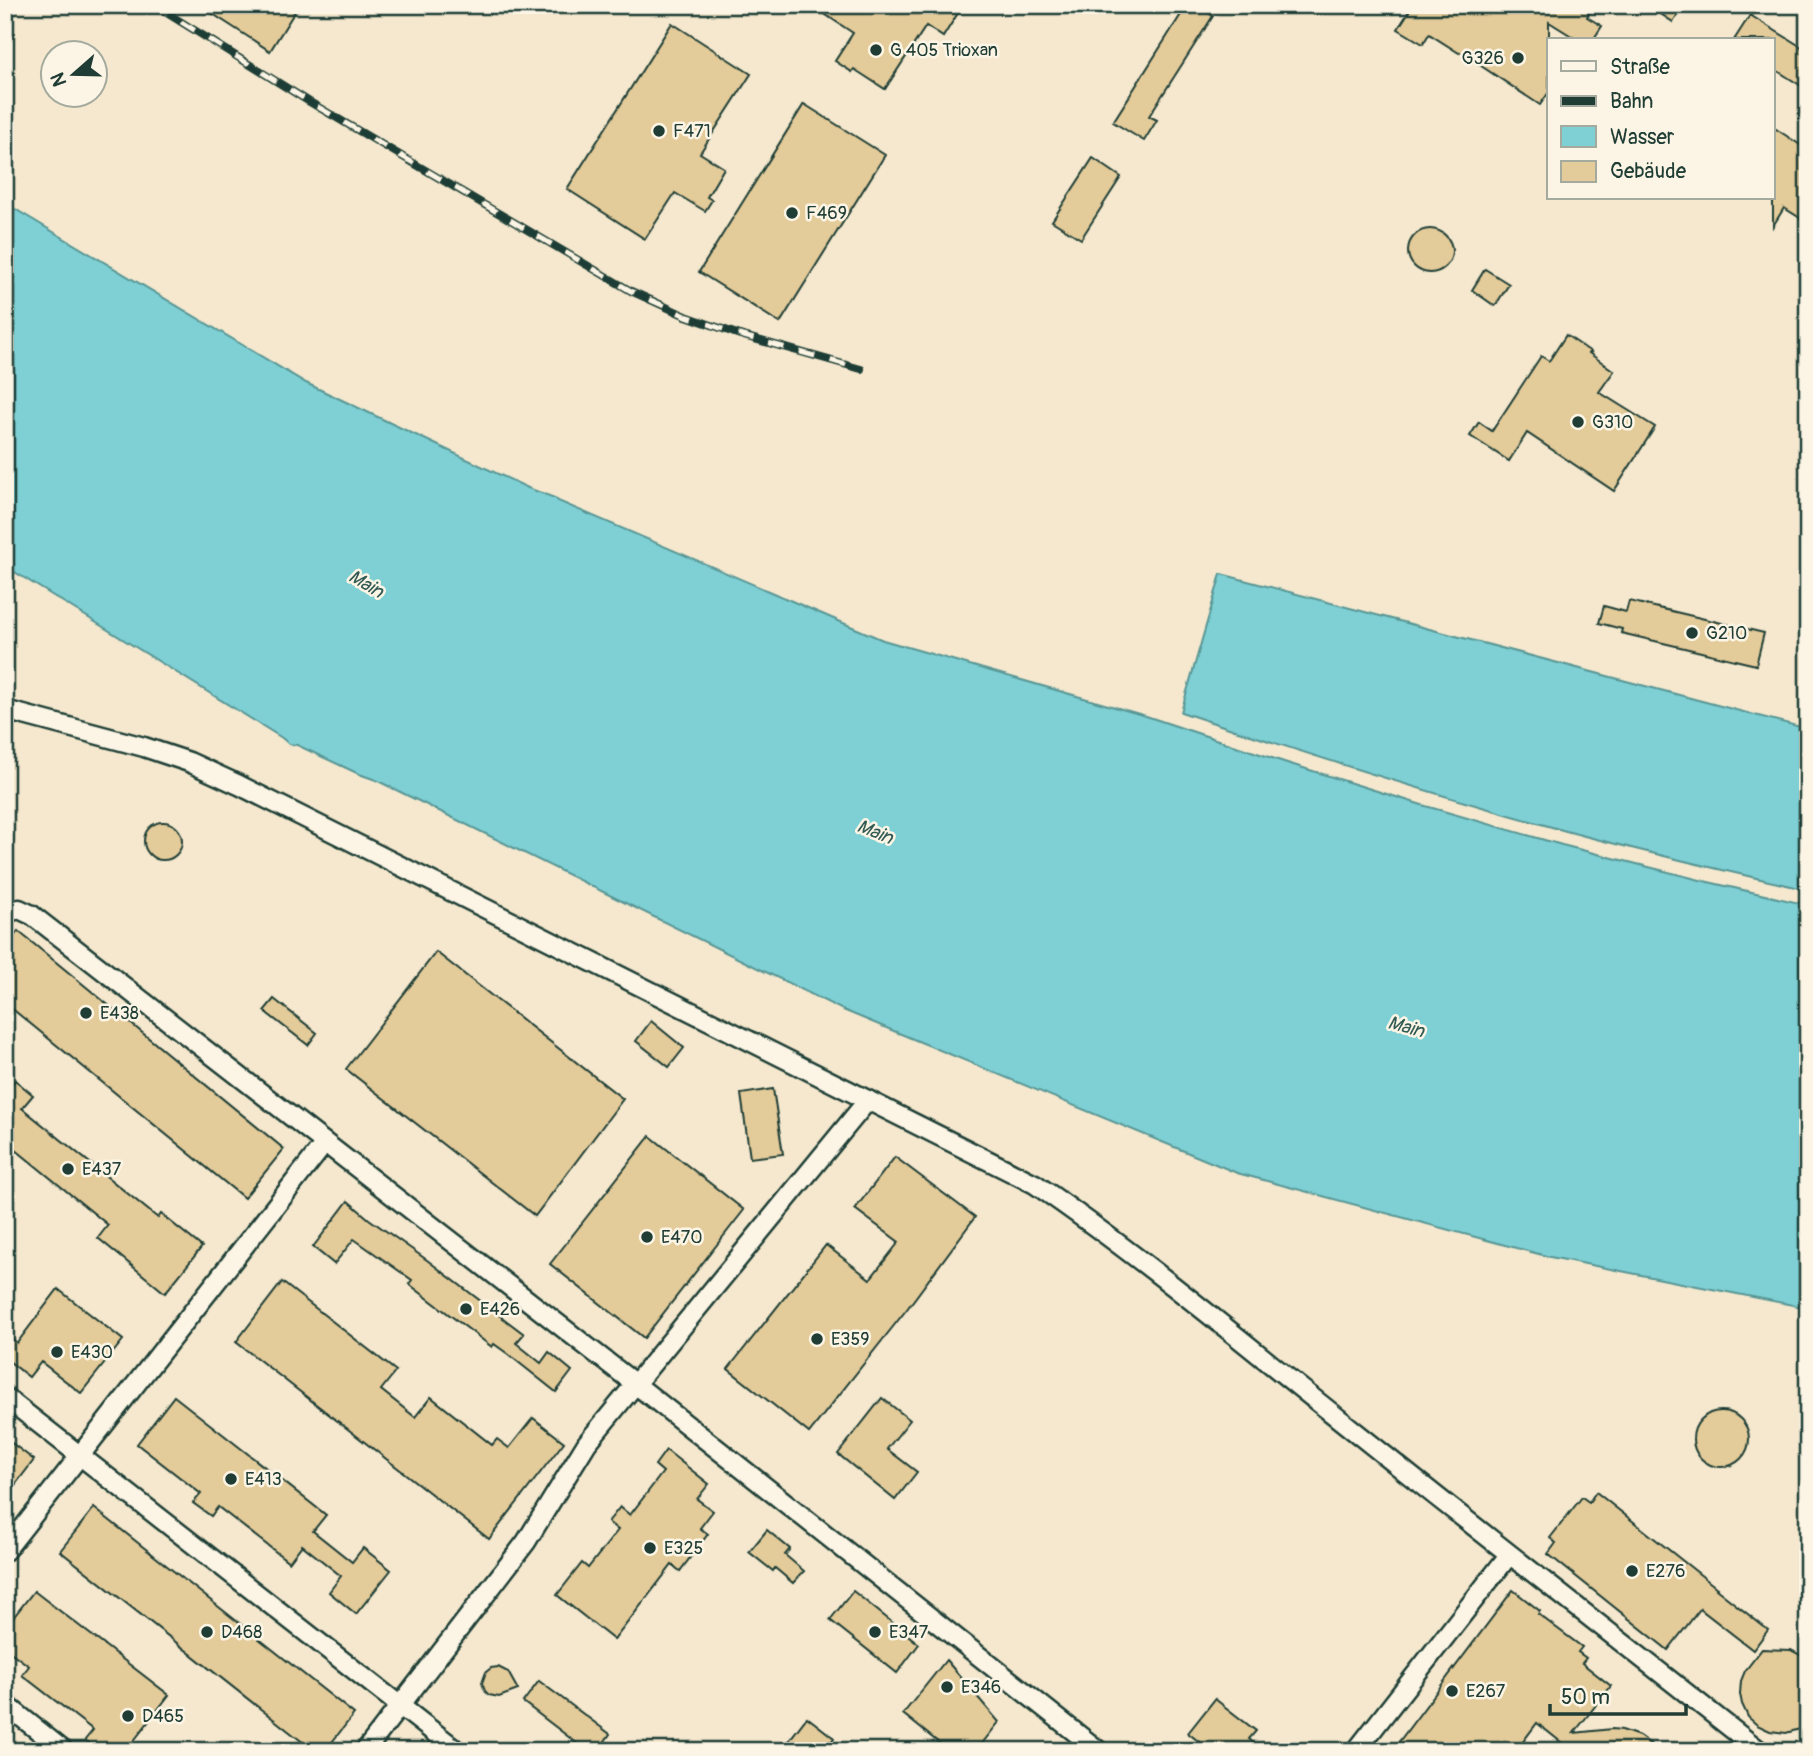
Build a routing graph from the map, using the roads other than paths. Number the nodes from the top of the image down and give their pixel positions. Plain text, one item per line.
1 (5, 710) edge
2 (5, 913) edge
3 (868, 1100) junction
4 (325, 1143) junction
5 (634, 1383) junction
6 (5, 1397) edge
7 (79, 1455) junction
8 (5, 1551) edge
9 (1509, 1555) junction
10 (5, 1704) edge
11 (399, 1704) junction
12 (64, 1751) edge
13 (365, 1751) edge
14 (458, 1751) edge
15 (1099, 1751) edge
16 (1356, 1751) edge
17 (1760, 1751) edge

1 - 3 street
2 - 4 street
3 - 5 street
3 - 9 street
4 - 5 street
4 - 7 street
5 - 11 street
5 - 15 street
6 - 7 street
7 - 8 street
7 - 11 street
9 - 16 street
9 - 17 street
10 - 12 street
11 - 13 street
11 - 14 street

